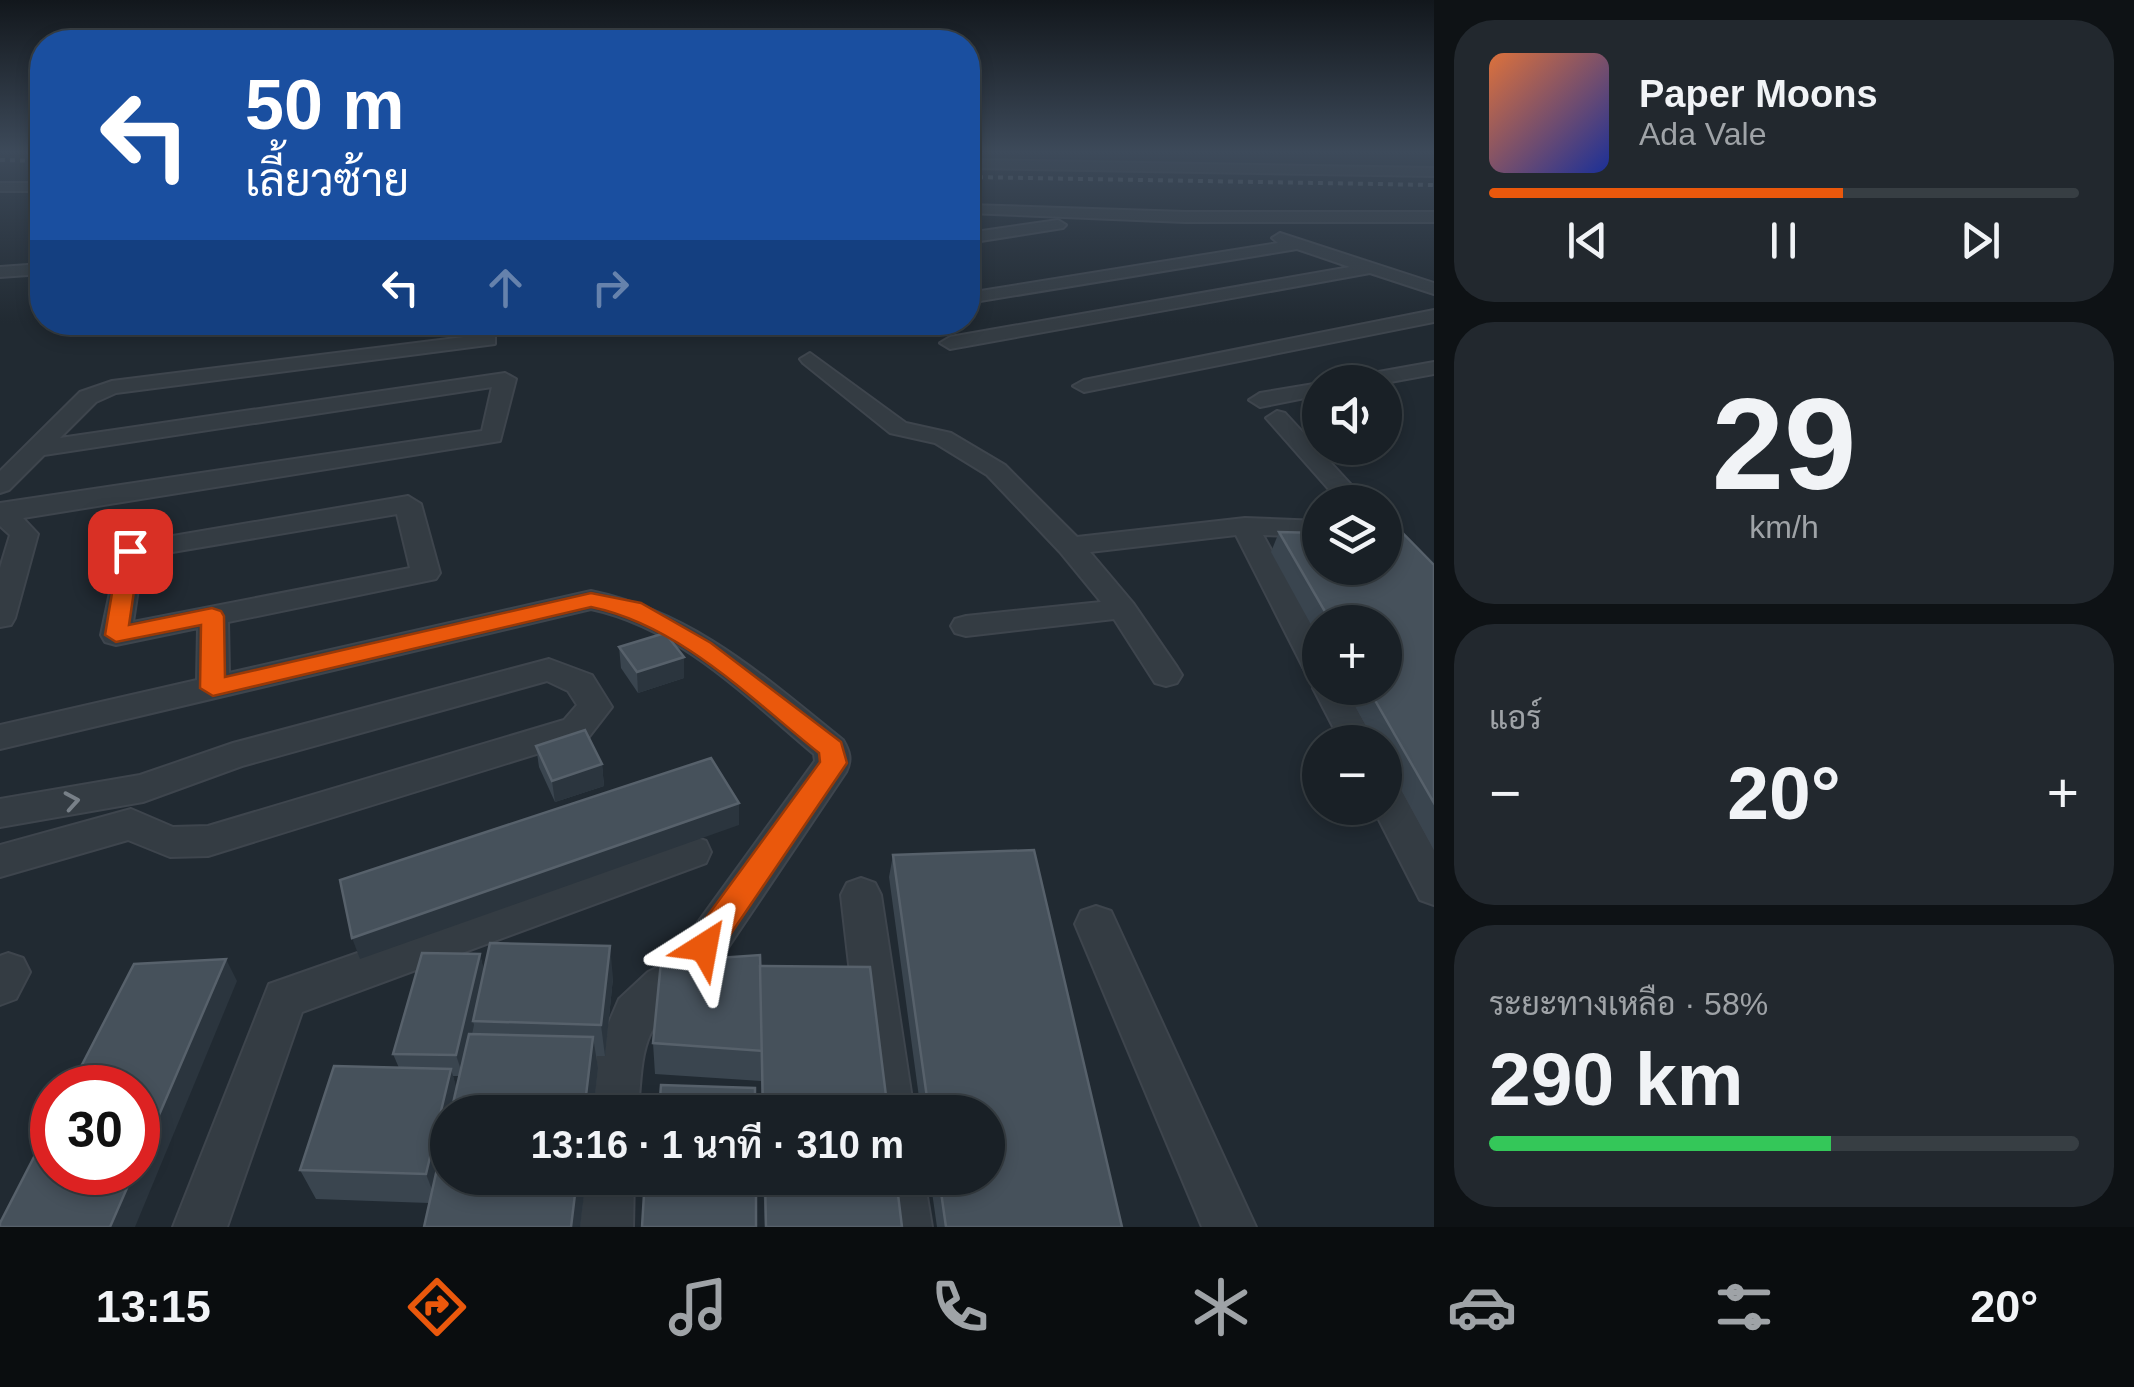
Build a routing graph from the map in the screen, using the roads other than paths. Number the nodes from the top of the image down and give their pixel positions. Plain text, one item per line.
1 (980, 209) edge
2 (1118, 214) junction
3 (1219, 216) junction
4 (1434, 217) edge
5 (980, 220) edge
6 (980, 236) edge
7 (1299, 244) junction
8 (1372, 268) junction
9 (30, 270) edge
10 (0, 272) edge
11 (1434, 289) edge
12 (980, 296) edge
13 (1434, 316) edge
14 (488, 340) dead end
15 (950, 343) dead end
16 (810, 360) dead end
17 (1434, 368) edge
18 (1402, 374) edge
19 (1084, 386) dead end
20 (1302, 396) edge
21 (1302, 446) edge
22 (40, 448) junction
23 (1320, 465) edge
24 (1338, 485) edge
25 (2, 503) edge
26 (1245, 526) junction
27 (1302, 529) edge
28 (1070, 546) junction
29 (1122, 609) junction
30 (212, 616) junction
31 (0, 618) edge
32 (966, 626) dead end
33 (1302, 635) edge
34 (1166, 675) dead end
35 (213, 688) junction
36 (0, 736) edge
37 (137, 806) junction
38 (0, 816) edge
39 (1401, 825) edge
40 (692, 852) dead end
41 (0, 861) edge
42 (1434, 888) edge
43 (861, 895) dead end
44 (1096, 924) dead end
45 (617, 1095) edge
46 (888, 1095) edge
47 (608, 1195) edge
48 (900, 1195) edge
49 (200, 1227) edge
50 (606, 1227) edge
51 (905, 1227) edge
52 (1229, 1227) edge

1 - 2 street
2 - 3 street
2 - 5 street
2 - 6 street
3 - 4 street
3 - 7 street
7 - 8 street
7 - 12 street
8 - 11 street
8 - 15 street
9 - 10 street
13 - 19 street
14 - 22 street
16 - 28 street
17 - 18 street
20 - 21 street
22 - 25 street
22 - 25 street
23 - 24 street
25 - 31 street
26 - 27 street
26 - 28 street
26 - 33 street
28 - 29 street
29 - 32 street
29 - 34 street
30 - 30 street
30 - 35 street
35 - 36 street
35 - 45 street
37 - 37 street
38 -> 37 street
37 - 41 street
38 - 41 street
39 - 42 street
40 - 49 street
43 - 46 street
44 - 52 street
47 - 50 street
48 - 51 street

